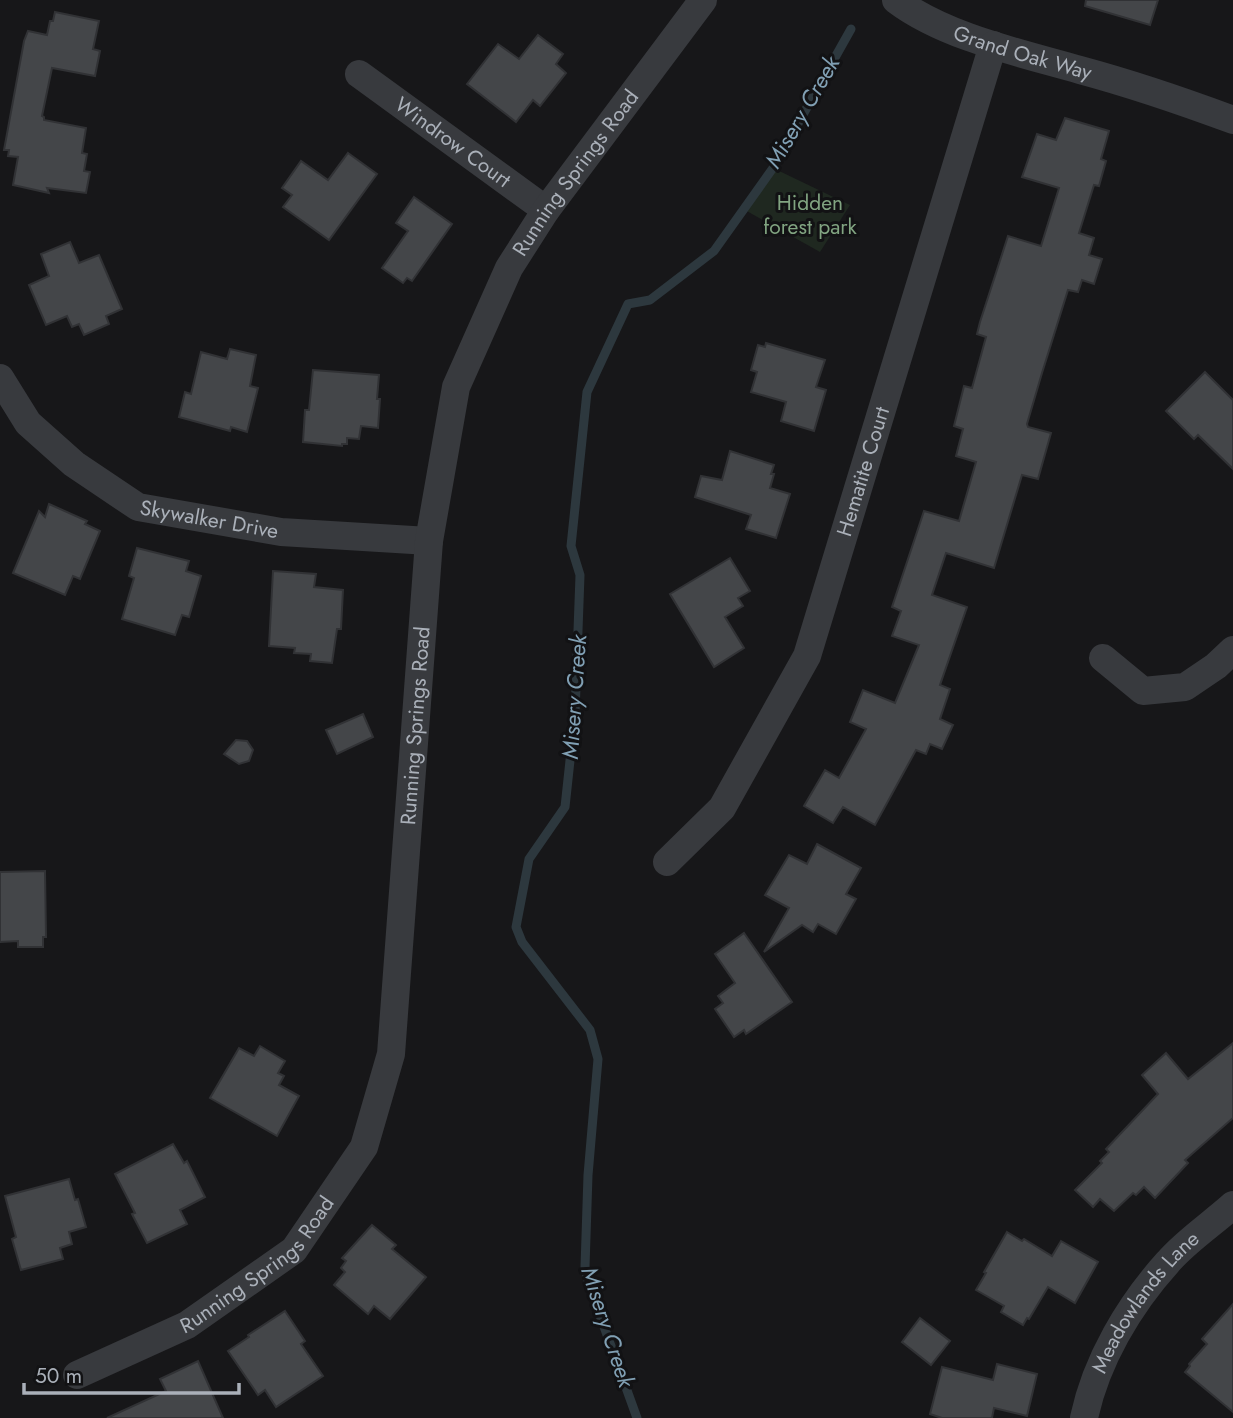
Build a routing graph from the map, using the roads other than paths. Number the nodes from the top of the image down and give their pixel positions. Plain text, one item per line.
1 (703, 0) edge
2 (896, 0) edge
3 (993, 45) junction
4 (359, 74) dead end
5 (1233, 120) edge
6 (546, 210) junction
7 (0, 378) edge
8 (429, 541) junction
9 (1233, 650) edge
10 (1103, 658) dead end
11 (667, 862) dead end
12 (1233, 1205) edge
13 (77, 1375) dead end
14 (1084, 1418) edge

1 - 6 street, Running Springs Road
2 - 3 street, Grand Oak Way
3 - 5 street, Grand Oak Way
3 - 11 street, Hematite Court
4 - 6 street, Windrow Court
6 - 8 street, Running Springs Road
7 - 8 street, Skywalker Drive
8 - 13 street, Running Springs Road
9 - 10 street
12 - 14 street, Meadowlands Lane

